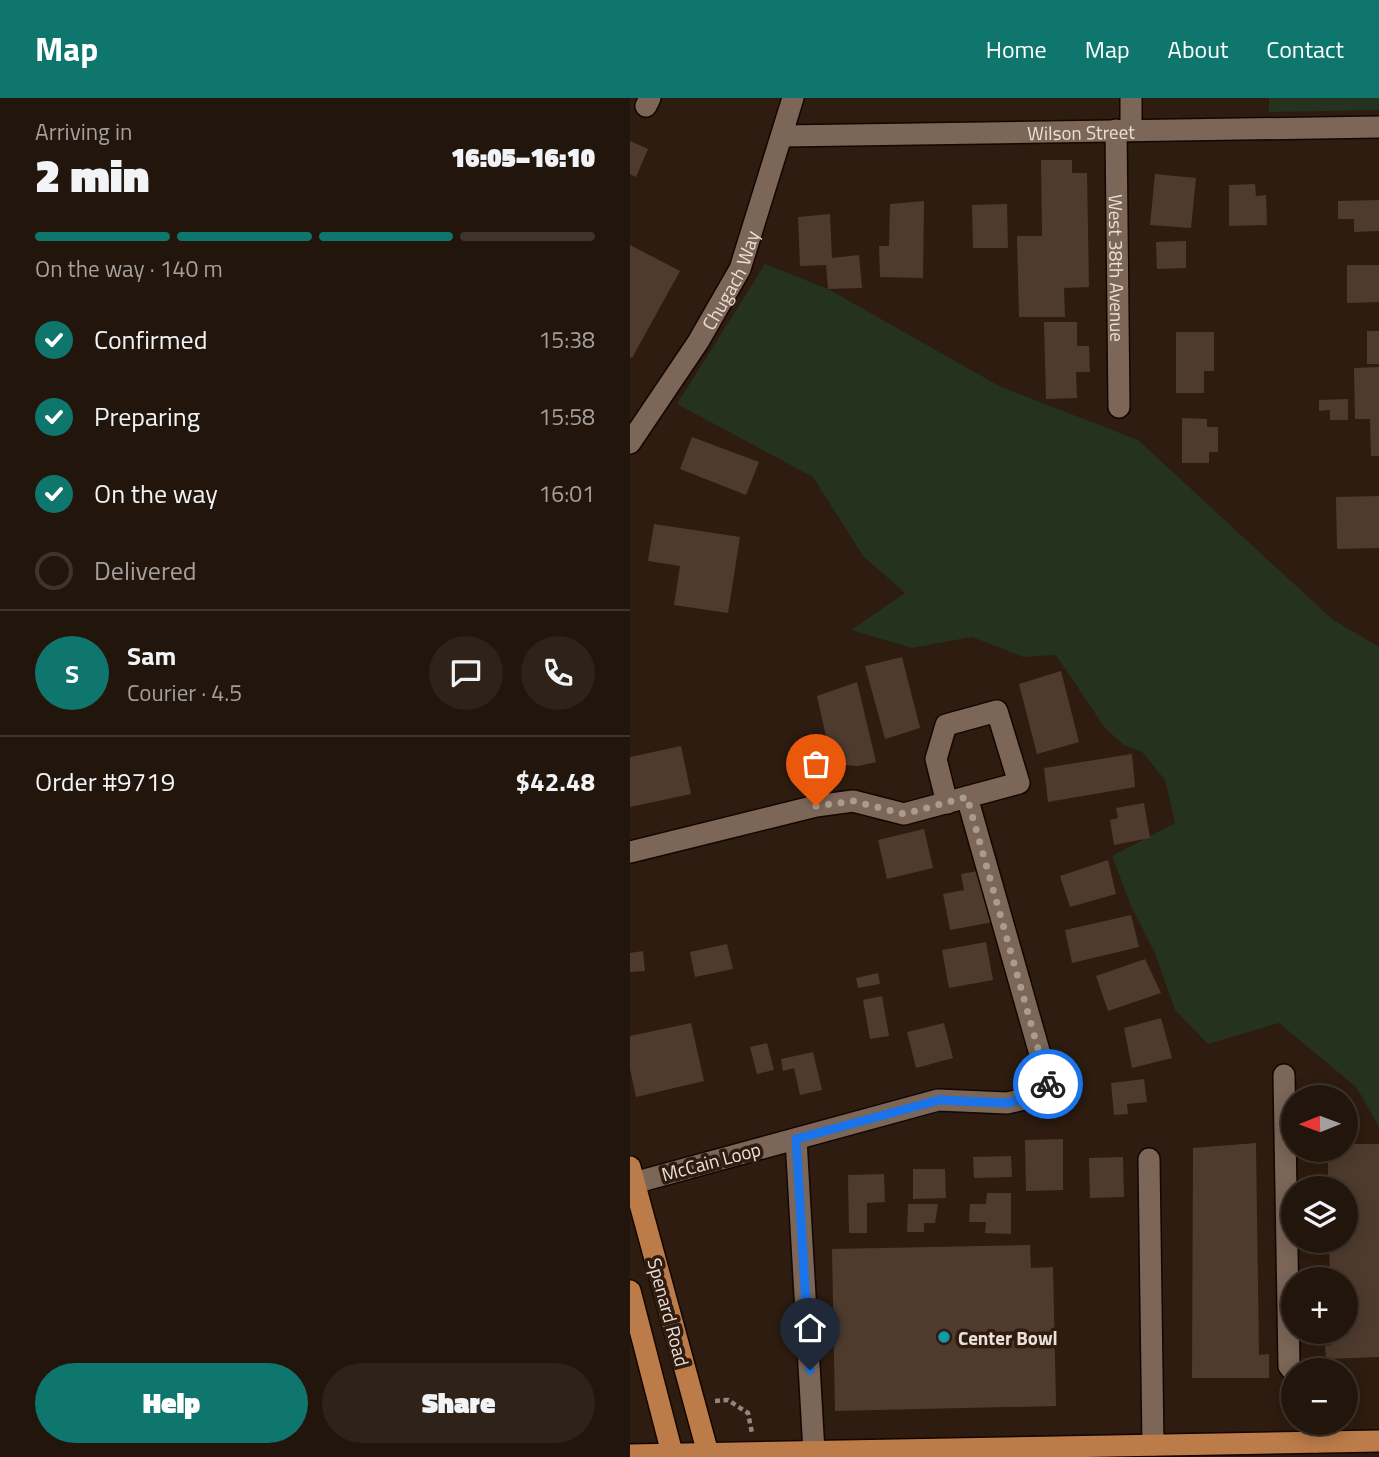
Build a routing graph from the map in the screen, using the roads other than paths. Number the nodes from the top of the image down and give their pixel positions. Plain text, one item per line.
1 (793, 98) edge
2 (1130, 98) edge
3 (1379, 127) edge
4 (1124, 130) junction
5 (783, 136) junction
6 (1118, 407) dead end
7 (630, 443) edge
8 (630, 852) edge
9 (1284, 1075) dead end
10 (796, 1139) junction
11 (1149, 1159) dead end
12 (631, 1177) edge
13 (631, 1302) edge
14 (1289, 1358) edge
15 (1281, 1435) edge
16 (1337, 1435) edge
17 (1379, 1441) edge
18 (1153, 1445) junction
19 (814, 1451) junction
20 (630, 1455) edge
21 (708, 1455) edge
22 (673, 1456) edge

1 - 5 street, Chugach Way
2 - 4 street, West 38th Avenue
3 - 4 street, Wilson Street
4 - 5 street, Wilson Street
4 - 6 street, West 38th Avenue
5 - 7 street, Chugach Way
8 - 10 street, McCain Loop
9 - 14 street
10 - 12 street, McCain Loop
10 - 19 street
11 - 18 street
12 - 21 main road, Spenard Road
13 - 22 main road, Spenard Road
15 - 18 main road
16 - 17 main road
18 - 19 main road
19 - 21 main road
20 - 22 main road
21 - 22 main road

